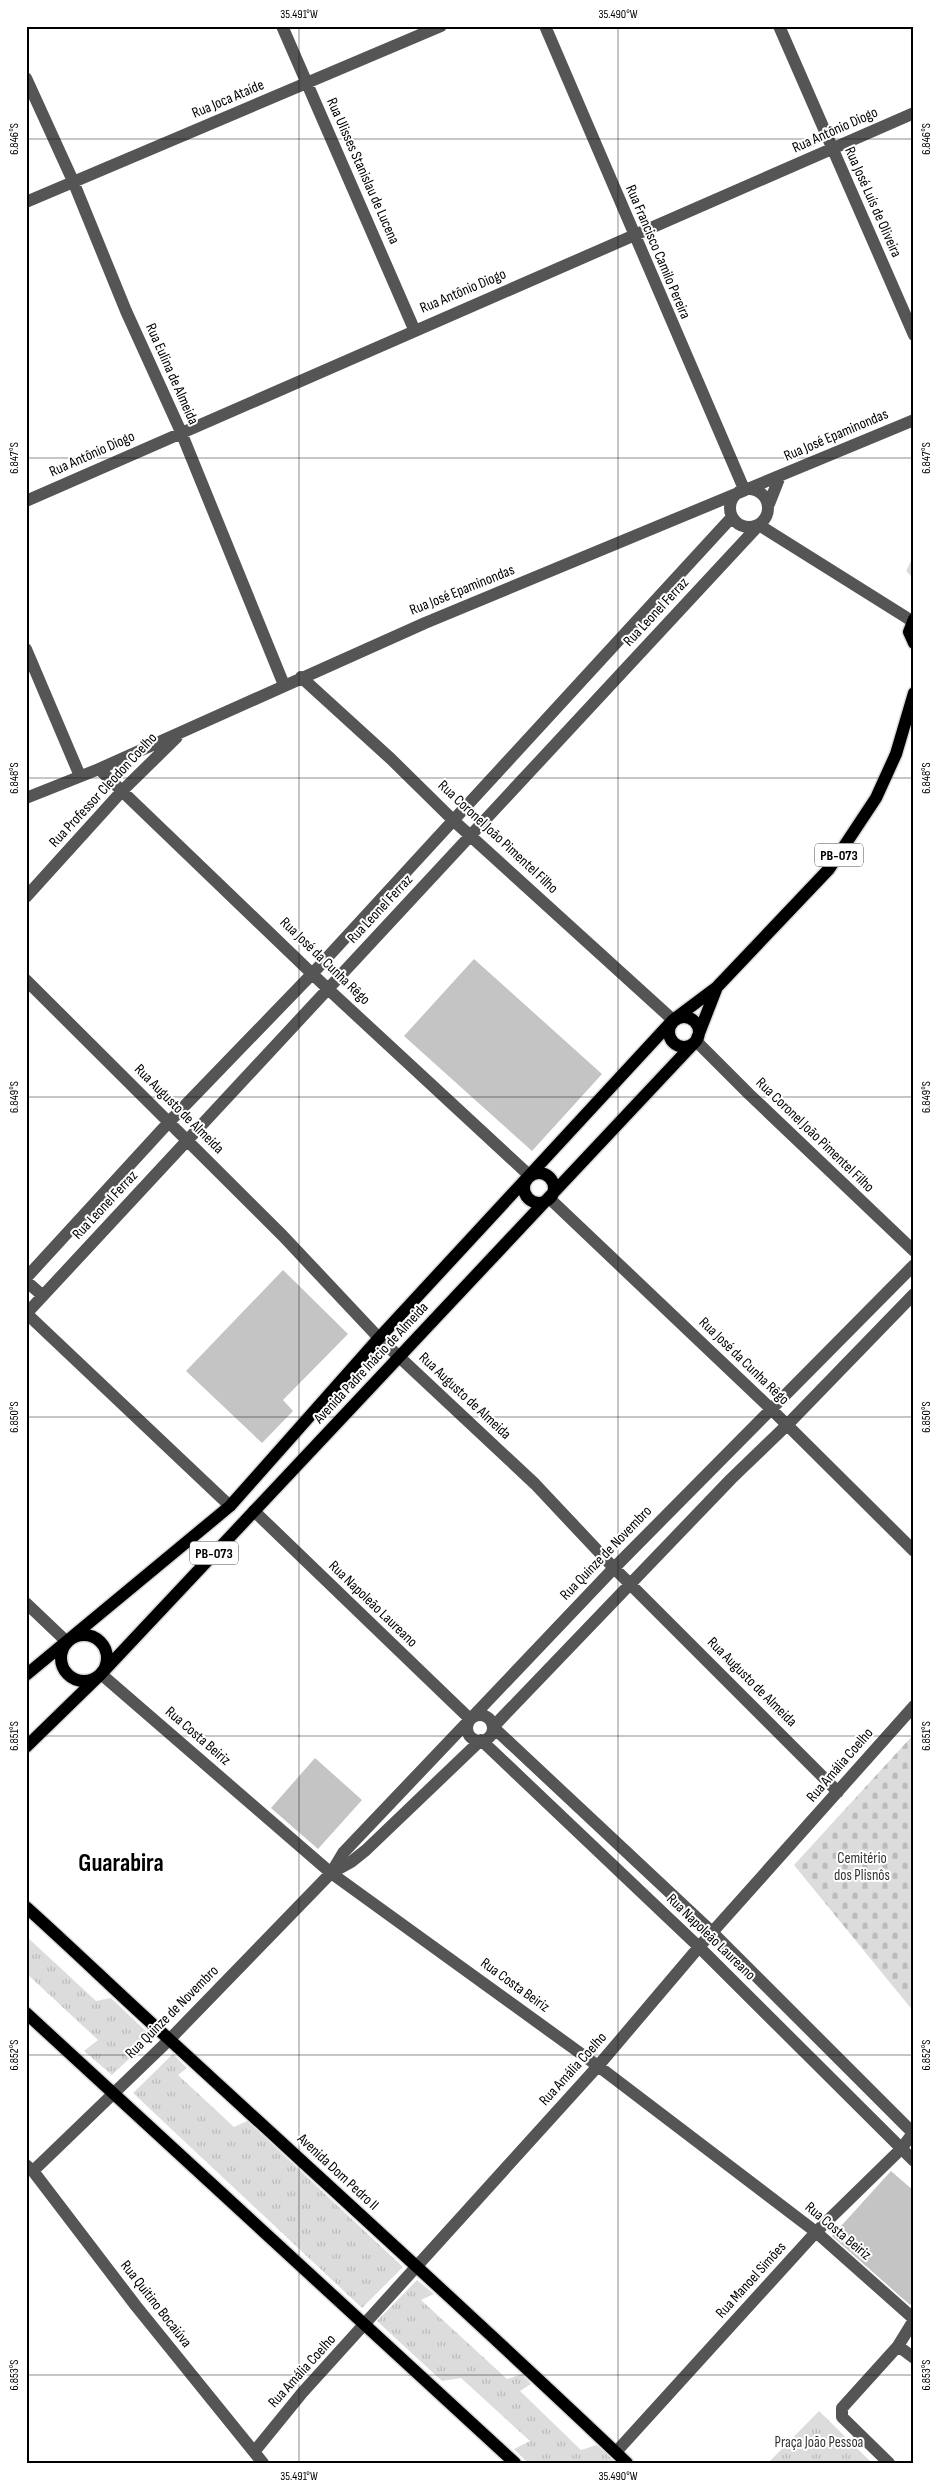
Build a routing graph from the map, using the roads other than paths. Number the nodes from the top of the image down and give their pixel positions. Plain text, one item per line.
1 (282, 26) edge
2 (442, 26) edge
3 (545, 26) edge
4 (779, 26) edge
5 (26, 78) edge
6 (307, 83) junction
7 (914, 112) edge
8 (832, 150) junction
9 (73, 181) junction
10 (26, 202) edge
11 (634, 236) junction
12 (414, 329) junction
13 (914, 335) edge
14 (914, 420) edge
15 (181, 432) junction
16 (780, 476) junction
17 (744, 489) junction
18 (26, 501) edge
19 (769, 504) junction
20 (732, 517) junction
21 (758, 525) junction
22 (913, 620) edge
23 (914, 643) edge
24 (26, 649) edge
25 (301, 677) junction
26 (284, 685) junction
27 (914, 693) edge
28 (185, 729) junction
29 (99, 769) junction
30 (80, 776) junction
31 (122, 791) junction
32 (26, 798) edge
33 (454, 821) junction
34 (471, 835) junction
35 (26, 897) edge
36 (313, 973) junction
37 (26, 980) edge
38 (717, 987) junction
39 (328, 988) junction
40 (673, 1020) junction
41 (696, 1041) junction
42 (169, 1122) junction
43 (188, 1140) junction
44 (530, 1176) junction
45 (549, 1198) junction
46 (914, 1251) edge
47 (914, 1265) edge
48 (26, 1280) edge
49 (914, 1294) edge
50 (43, 1296) junction
51 (26, 1314) edge
52 (379, 1338) junction
53 (398, 1356) junction
54 (770, 1408) junction
55 (787, 1425) junction
56 (230, 1506) junction
57 (254, 1511) junction
58 (914, 1551) edge
59 (614, 1568) junction
60 (631, 1583) junction
61 (26, 1603) edge
62 (67, 1642) junction
63 (101, 1674) junction
64 (26, 1675) edge
65 (914, 1706) edge
66 (470, 1719) junction
67 (493, 1727) junction
68 (481, 1740) junction
69 (26, 1747) edge
70 (838, 1792) junction
71 (331, 1873) junction
72 (26, 1907) edge
73 (713, 1933) junction
74 (700, 1947) junction
75 (26, 2013) edge
76 (169, 2040) junction
77 (598, 2066) junction
78 (114, 2092) junction
79 (914, 2133) edge
80 (901, 2149) junction
81 (914, 2161) edge
82 (30, 2168) edge
83 (816, 2232) junction
84 (416, 2266) junction
85 (914, 2319) edge
86 (366, 2324) junction
87 (898, 2346) junction
88 (914, 2358) edge
89 (254, 2452) junction
90 (616, 2452) junction
91 (262, 2463) edge
92 (515, 2463) edge
93 (627, 2463) edge
94 (889, 2463) edge

1 - 6 street, Rua Ulisses Stanislau de Lucena
2 - 6 street, Rua Joca Ataíde
3 - 11 street, Rua Francisco Camilo Pereira
4 - 8 street, Rua José Luís de Oliveira
5 - 9 street, Rua Eulina de Almeida
6 - 9 street, Rua Joca Ataíde
6 - 12 street, Rua Ulisses Stanislau de Lucena
7 - 8 street, Rua Antônio Diogo
8 - 11 street, Rua Antônio Diogo
8 - 13 street, Rua José Luís de Oliveira
9 - 10 street, Rua Joca Ataíde
9 - 15 street, Rua Eulina de Almeida
11 - 12 street, Rua Antônio Diogo
11 - 17 street, Rua Francisco Camilo Pereira
12 - 15 street, Rua Antônio Diogo
14 - 16 street, Rua José Epaminondas
15 - 18 street, Rua Antônio Diogo
15 - 26 street, Rua Eulina de Almeida
16 - 17 street, Rua José Epaminondas
16 - 19 street
17 - 19 street
17 - 20 street
17 - 25 street, Rua José Epaminondas
19 - 21 street
20 - 21 street
20 - 33 street, Rua Leonel Ferraz
21 - 22 street
21 - 34 street, Rua Leonel Ferraz
22 - 23 main road
24 - 30 street
25 - 26 street, Rua José Epaminondas
25 - 33 street, Rua Coronel João Pimentel Filho
26 - 28 street, Rua José Epaminondas
27 - 38 main road, Avenida Padre Inácio de Almeida / PB-073
28 - 29 street, Rua José Epaminondas
28 - 31 street, Rua Professor Cleodon Coelho
29 - 30 street, Rua José Epaminondas
29 - 31 street, Rua José da Cunha Rêgo
30 - 32 street, Rua José Epaminondas
31 - 35 street, Rua Professor Cleodon Coelho
31 - 36 street, Rua José da Cunha Rêgo
33 - 34 street, Rua Coronel João Pimentel Filho
33 - 36 street, Rua Leonel Ferraz
34 - 39 street, Rua Leonel Ferraz
34 - 40 street, Rua Coronel João Pimentel Filho
36 - 39 street, Rua José da Cunha Rêgo
36 - 42 street, Rua Leonel Ferraz
37 - 42 street, Rua Augusto de Almeida
38 - 40 main road, Avenida Padre Inácio de Almeida / PB-073
38 - 41 main road, Avenida Padre Inácio de Almeida / PB-073
39 - 43 street, Rua Leonel Ferraz
39 - 44 street, Rua José da Cunha Rêgo
40 - 41 main road
40 - 41 main road
40 - 44 main road, Avenida Padre Inácio de Almeida / PB-073
41 - 45 main road, Avenida Padre Inácio de Almeida / PB-073
41 - 46 street, Rua Coronel João Pimentel Filho
42 - 43 street, Rua Augusto de Almeida
42 - 48 street, Rua Leonel Ferraz
43 - 50 street, Rua Leonel Ferraz
43 - 52 street, Rua Augusto de Almeida
44 - 45 main road
44 - 45 main road
44 - 52 main road, Avenida Padre Inácio de Almeida / PB-073
45 - 53 main road, Avenida Padre Inácio de Almeida / PB-073
45 - 54 street, Rua José da Cunha Rêgo
47 - 54 street, Rua Quinze de Novembro
48 - 50 street
49 - 55 street
50 - 51 street, Rua Leonel Ferraz
51 - 56 street
52 - 53 street, Rua Augusto de Almeida
52 - 56 main road, Avenida Padre Inácio de Almeida / PB-073
53 - 57 main road, Avenida Padre Inácio de Almeida / PB-073
53 - 59 street, Rua Augusto de Almeida
54 - 55 street, Rua José da Cunha Rêgo
54 - 59 street, Rua Quinze de Novembro
55 - 58 street, Rua José da Cunha Rêgo
55 - 60 street
56 - 62 main road, Avenida Padre Inácio de Almeida / PB-073
57 - 63 main road, Avenida Padre Inácio de Almeida / PB-073
57 - 66 street, Rua Napoleão Laureano
59 - 60 street, Rua Augusto de Almeida
59 - 66 street, Rua Quinze de Novembro
60 - 67 street
60 - 70 street, Rua Augusto de Almeida
61 - 62 street
62 - 63 main road
62 - 63 main road
62 - 64 main road, Avenida Padre Inácio de Almeida / PB-073
63 - 69 main road, Avenida Padre Inácio de Almeida / PB-073
63 - 71 street, Rua Costa Beiriz
65 - 70 street, Rua Amália Coelho
66 - 67 street
66 - 68 street
66 - 71 street, Rua Quinze de Novembro
67 - 68 street
67 - 73 street, Rua Napoleão Laureano
68 - 71 street, Rua Quinze de Novembro
68 - 74 street, Rua Napoleão Laureano
70 - 73 street, Rua Amália Coelho
71 - 76 street, Rua Quinze de Novembro
71 - 77 street, Rua Costa Beiriz
72 - 76 main road, Avenida Dom Pedro II
73 - 74 street, Rua Amália Coelho
73 - 79 street, Rua Napoleão Laureano
74 - 77 street, Rua Amália Coelho
74 - 80 street, Rua Napoleão Laureano
75 - 78 main road
76 - 78 street, Rua Quinze de Novembro
76 - 84 main road, Avenida Dom Pedro II
77 - 83 street, Rua Costa Beiriz
77 - 84 street, Rua Amália Coelho
78 - 82 street, Rua Quinze de Novembro
78 - 86 main road
79 - 80 street, Rua Manoel Simões
80 - 81 street, Rua Napoleão Laureano
80 - 83 street, Rua Manoel Simões
82 - 89 street, Rua Quitino Bocaiúva
83 - 85 street, Rua Costa Beiriz
83 - 90 street, Rua Manoel Simões
84 - 86 street, Rua Amália Coelho
84 - 90 main road, Avenida Dom Pedro II
85 - 87 street
86 - 89 street, Rua Amália Coelho
86 - 92 main road
87 - 88 street
87 - 94 street
89 - 91 street, Rua Quitino Bocaiúva
90 - 93 main road, Avenida Dom Pedro II

